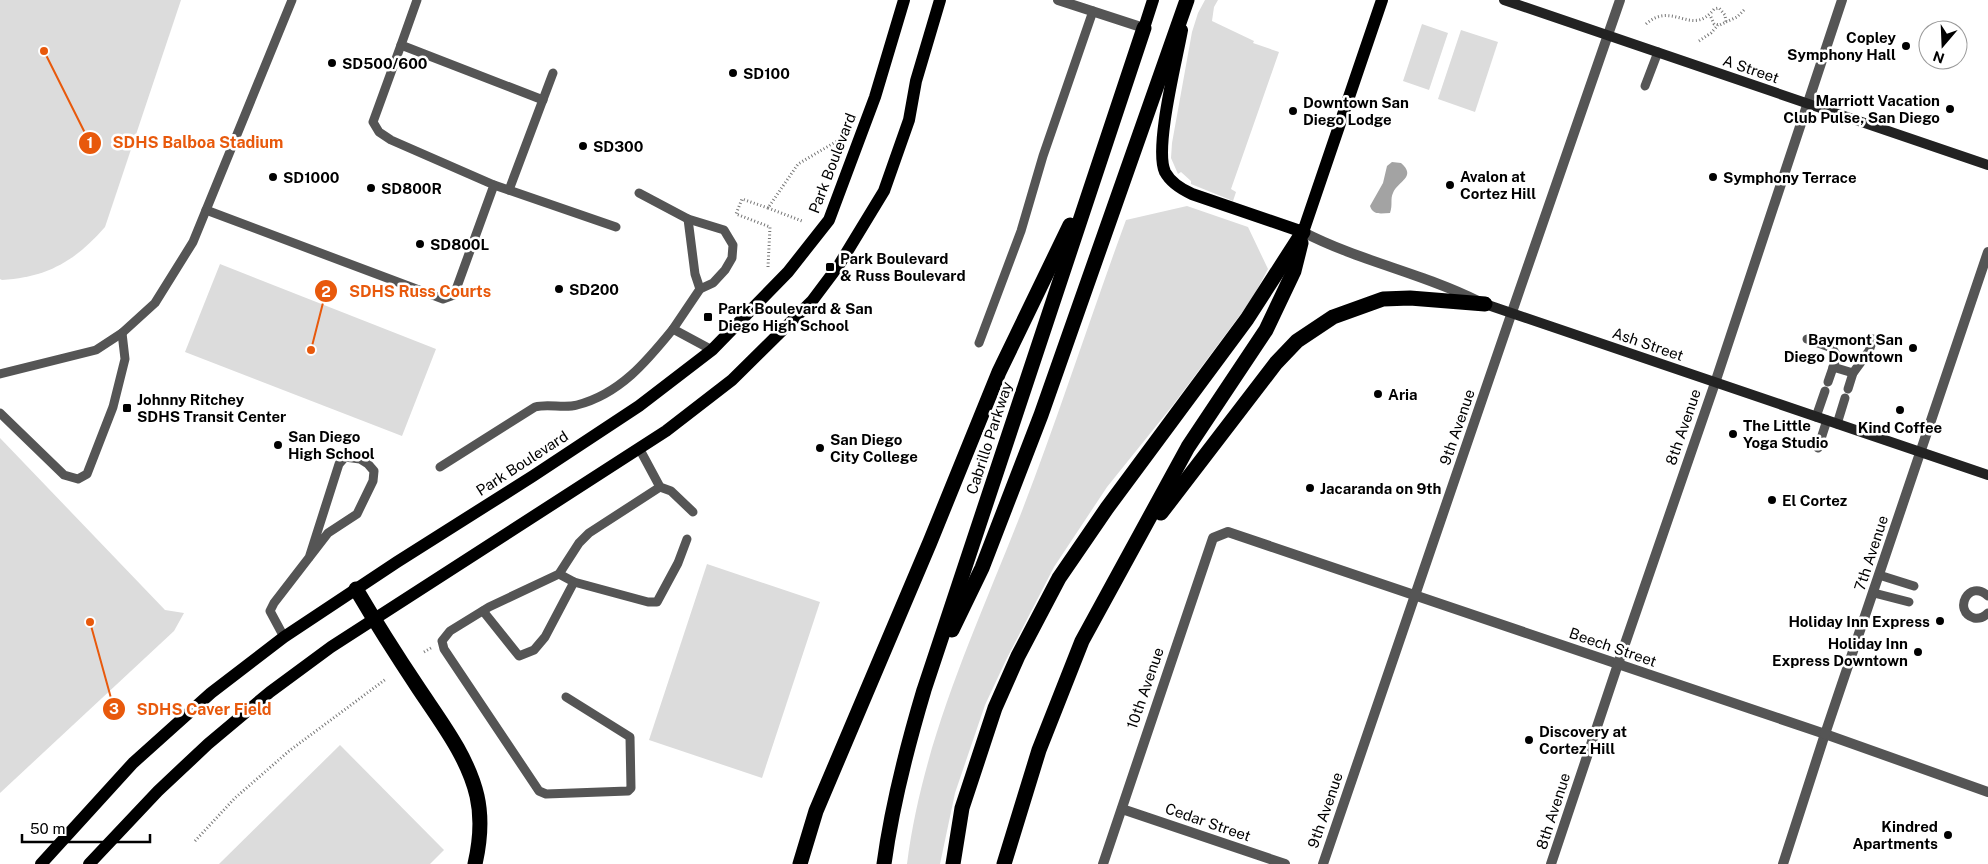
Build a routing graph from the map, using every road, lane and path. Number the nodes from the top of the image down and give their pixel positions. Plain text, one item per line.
1 (292, 0) edge
2 (417, 0) edge
3 (904, 0) edge
4 (940, 0) edge
5 (1058, 0) edge
6 (1154, 0) edge
7 (1187, 0) edge
8 (1382, 0) edge
9 (1504, 0) edge
10 (1620, 0) edge
11 (1842, 0) edge
12 (1744, 10) dead end
13 (1093, 11) junction
14 (1710, 15) junction
15 (1726, 22) junction
16 (1646, 24) dead end
17 (1718, 25) junction
18 (1144, 28) junction
19 (1608, 35) junction
20 (1699, 41) dead end
21 (401, 45) junction
22 (1658, 52) junction
23 (553, 73) dead end
24 (1645, 86) dead end
25 (543, 100) junction
26 (1807, 104) junction
27 (844, 137) dead end
28 (1099, 164) junction
29 (1988, 165) edge
30 (494, 185) junction
31 (509, 190) junction
32 (639, 192) dead end
33 (768, 208) junction
34 (206, 210) junction
35 (688, 219) junction
36 (802, 221) dead end
37 (616, 227) dead end
38 (1303, 232) junction
39 (1988, 252) edge
40 (768, 267) dead end
41 (700, 289) junction
42 (1485, 304) junction
43 (1512, 312) junction
44 (673, 329) junction
45 (122, 333) junction
46 (1807, 339) dead end
47 (1873, 339) dead end
48 (979, 343) dead end
49 (712, 350) junction
50 (1833, 366) junction
51 (1853, 373) junction
52 (0, 374) edge
53 (1714, 383) junction
54 (0, 413) edge
55 (1816, 417) junction
56 (1832, 422) junction
57 (639, 448) junction
58 (1818, 448) dead end
59 (1921, 452) junction
60 (440, 467) dead end
61 (1988, 475) edge
62 (660, 487) junction
63 (693, 512) dead end
64 (1228, 532) joint
65 (687, 539) dead end
66 (1129, 555) junction
67 (309, 558) junction
68 (559, 574) junction
69 (1879, 575) junction
70 (574, 582) junction
71 (1914, 586) dead end
72 (356, 589) junction
73 (1874, 593) junction
74 (1415, 596) junction
75 (1988, 596) edge
76 (1908, 602) dead end
77 (483, 611) junction
78 (1957, 613) dead end
79 (1988, 613) edge
80 (1974, 618) junction
81 (374, 620) junction
82 (284, 637) junction
83 (1618, 664) junction
84 (386, 679) dead end
85 (924, 690) junction
86 (566, 697) dead end
87 (1826, 734) junction
88 (1988, 792) edge
89 (1122, 809) junction
90 (195, 841) dead end
91 (41, 864) edge
92 (89, 864) edge
93 (475, 864) edge
94 (800, 864) edge
95 (884, 864) edge
96 (954, 864) edge
97 (1004, 864) edge
98 (1103, 864) edge
99 (1285, 864) edge
100 (1323, 864) edge
101 (1551, 864) edge
102 (1783, 864) edge

1 - 34 lane
2 - 21 lane
3 - 49 main road, Park Boulevard
4 - 57 main road
5 - 13 street
6 - 18 main road
7 - 38 main road
7 - 85 highway
8 - 38 main road
9 - 19 main road, A Street
10 - 19 street, 9th Avenue
11 - 26 street, 8th Avenue
12 - 15 path
13 - 18 street
13 - 48 lane
14 - 15 path
14 - 16 path
14 - 17 path
15 - 17 path
17 - 20 path
18 - 28 highway, Cabrillo Parkway
19 - 22 main road, A Street
19 - 43 street, 9th Avenue
21 - 25 lane
21 - 30 lane
22 - 24 lane
22 - 26 main road, A Street
23 - 25 lane
25 - 31 lane
26 - 29 main road, A Street
26 - 53 street, 8th Avenue
27 - 33 path
28 - 85 highway, Cabrillo Parkway
28 - 94 highway
30 - 31 lane
30 - 34 lane
31 - 37 lane
32 - 35 lane
33 - 36 path
33 - 40 path
34 - 45 lane
35 - 41 lane
35 - 41 lane
38 - 42 street, Ash Street
38 - 66 highway
38 - 96 highway
39 - 59 street, 7th Avenue
41 - 44 lane
42 - 43 main road, Ash Street
42 - 66 highway
43 - 53 main road, Ash Street
43 - 74 street, 9th Avenue
44 - 49 lane
44 - 60 lane
45 - 52 lane
45 - 54 lane
46 - 50 lane
47 - 51 lane
49 - 72 main road, Park Boulevard
50 - 51 lane
50 - 55 lane
51 - 56 lane
53 - 55 main road, Ash Street
53 - 83 street, 8th Avenue
55 - 56 main road, Ash Street
56 - 58 lane
56 - 59 main road, Ash Street
57 - 62 lane
57 - 81 main road
59 - 61 main road, Ash Street
59 - 69 street, 7th Avenue
62 - 63 lane
62 - 68 lane
64 - 74 street, Beech Street
64 - 89 street, 10th Avenue
65 - 70 lane
66 - 97 highway
67 - 67 lane
67 - 82 lane
68 - 70 lane
68 - 77 lane
69 - 71 lane
69 - 73 street, 7th Avenue
70 - 77 lane
72 - 81 highway
72 - 82 main road, Park Boulevard
73 - 76 lane
73 - 87 street, 7th Avenue
74 - 83 street, Beech Street
74 - 100 street, 9th Avenue
75 - 80 lane
77 - 86 lane
78 - 80 lane
79 - 80 lane
81 - 92 main road
81 - 93 highway
82 - 91 main road, Park Boulevard
83 - 87 street, Beech Street
83 - 101 street, 8th Avenue
84 - 90 path
85 - 95 highway, Cabrillo Parkway
87 - 88 street, Beech Street
87 - 102 street, 7th Avenue
89 - 98 street, 10th Avenue
89 - 99 street, Cedar Street

